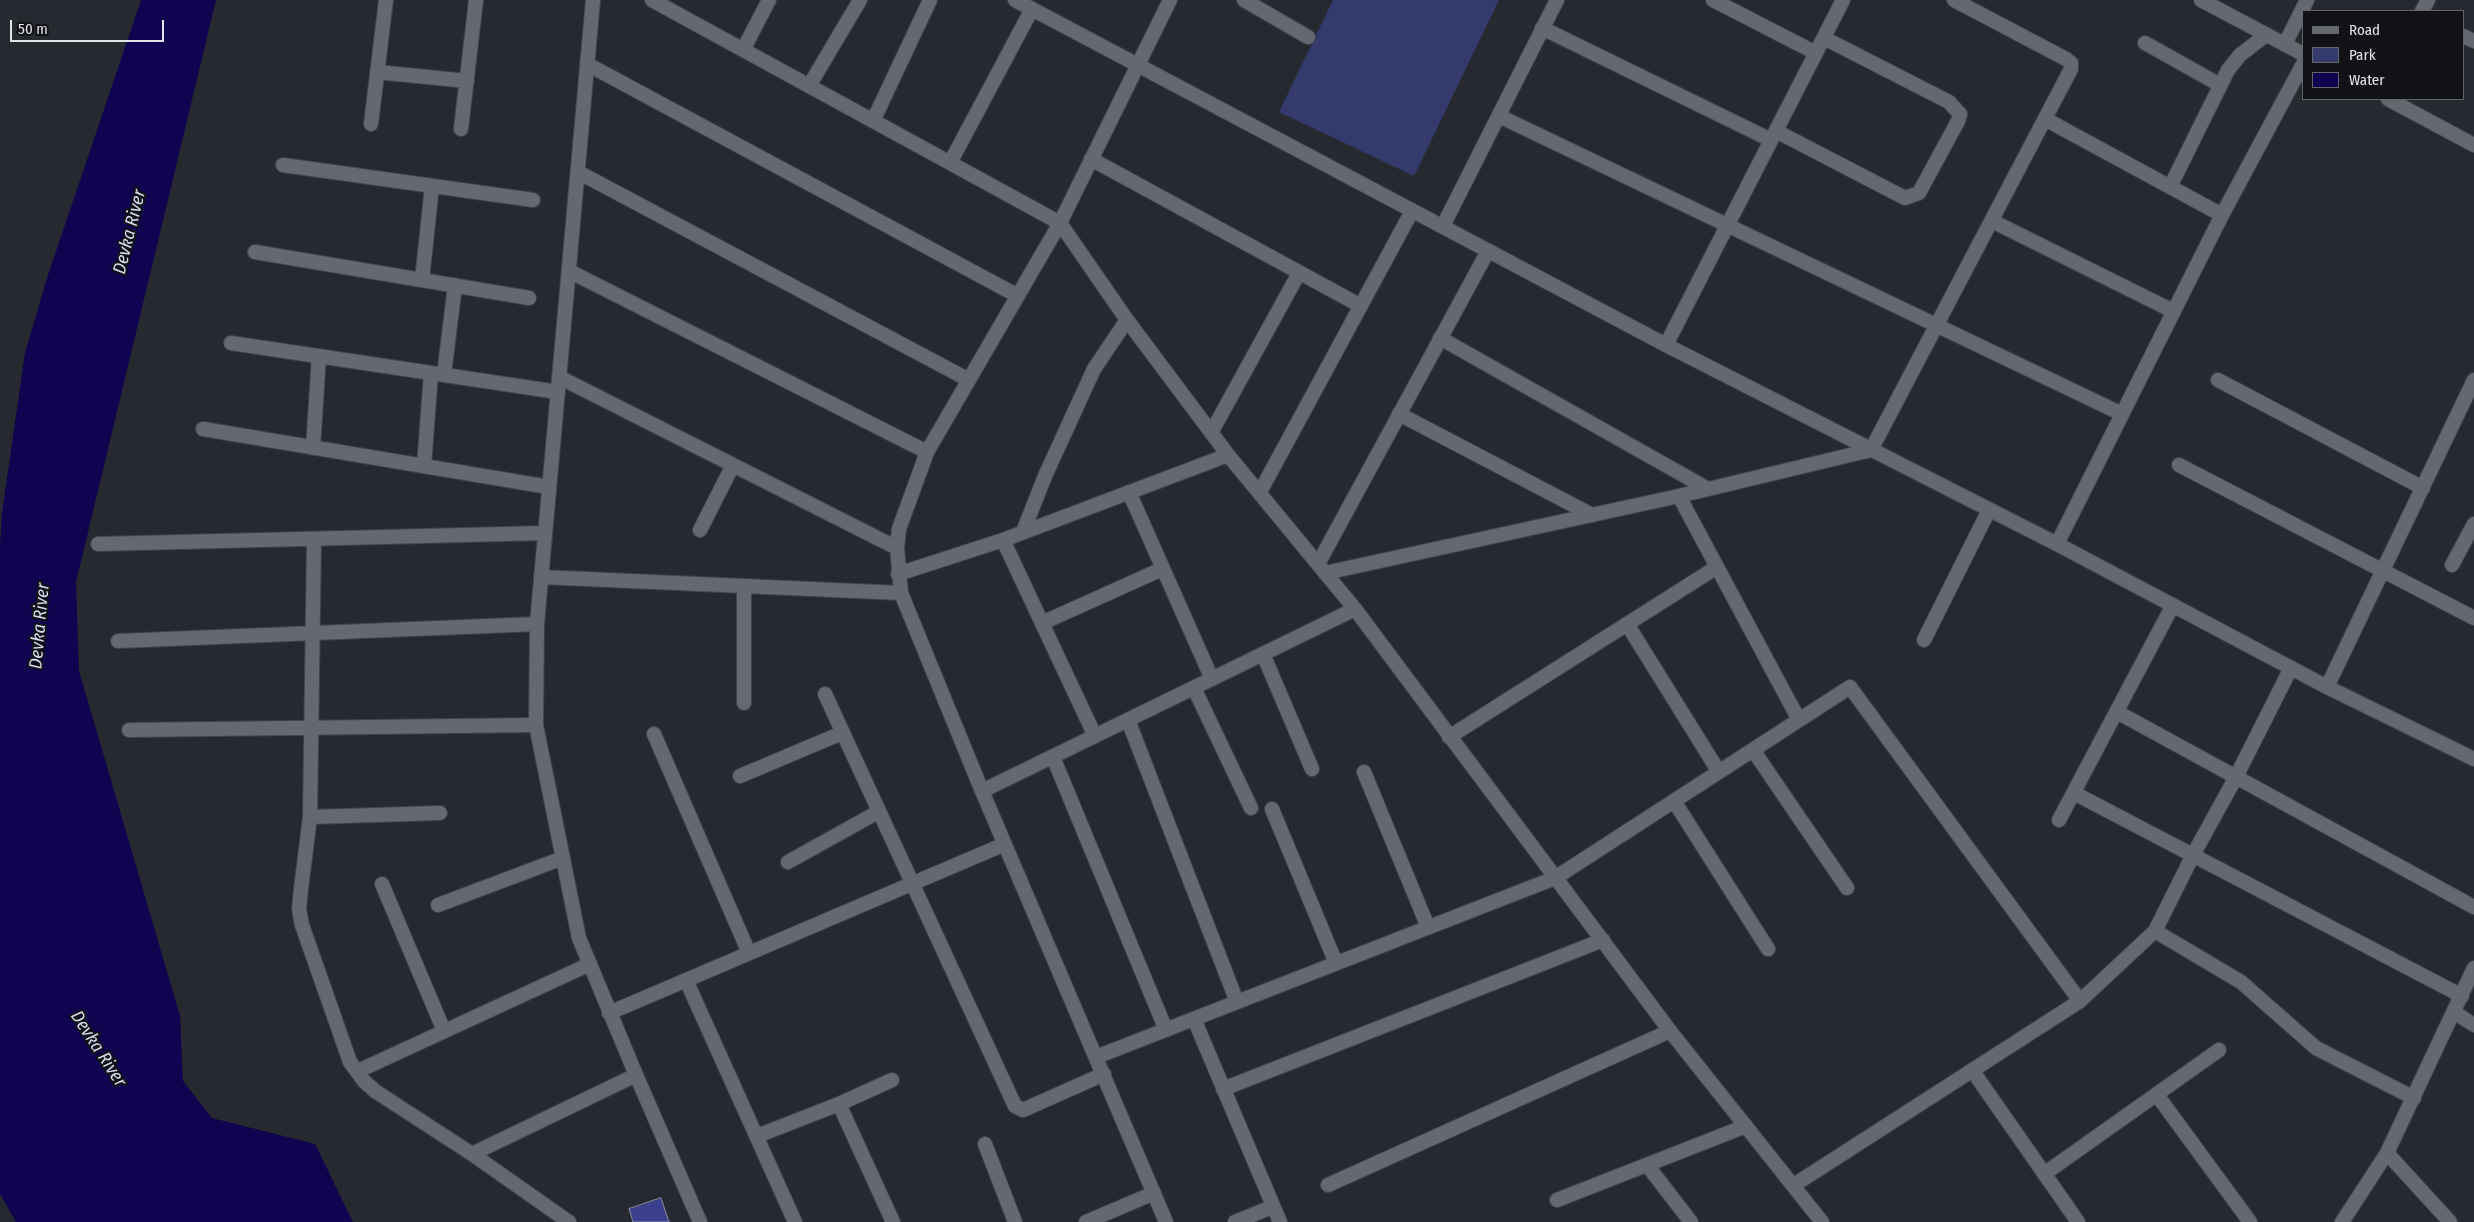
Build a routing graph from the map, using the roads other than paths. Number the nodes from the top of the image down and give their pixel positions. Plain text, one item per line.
1 (386, 0) edge
2 (476, 0) edge
3 (593, 0) edge
4 (652, 0) edge
5 (769, 0) edge
6 (860, 0) edge
7 (930, 0) edge
8 (1015, 0) edge
9 (1170, 0) edge
10 (1244, 0) edge
11 (1557, 0) edge
12 (1713, 0) edge
13 (1843, 0) edge
14 (1954, 0) edge
15 (2201, 0) edge
16 (2307, 0) edge
17 (1032, 9) junction
18 (1542, 28) junction
19 (2266, 35) junction
20 (1308, 37) dead end
21 (1824, 38) junction
22 (2145, 43) dead end
23 (2285, 44) junction
24 (743, 50) junction
25 (1816, 53) junction
26 (2302, 53) edge
27 (588, 64) junction
28 (1137, 65) junction
29 (2302, 66) edge
30 (377, 72) junction
31 (467, 81) junction
32 (2220, 85) junction
33 (809, 86) junction
34 (2390, 100) edge
35 (1498, 116) junction
36 (2046, 119) junction
37 (873, 121) junction
38 (371, 124) dead end
39 (461, 129) dead end
40 (1773, 135) junction
41 (2474, 145) edge
42 (1090, 159) junction
43 (950, 163) junction
44 (283, 166) dead end
45 (578, 172) junction
46 (432, 186) junction
47 (2170, 187) junction
48 (534, 200) dead end
49 (1412, 211) junction
50 (2222, 215) junction
51 (1992, 221) junction
52 (1060, 223) junction
53 (1727, 225) junction
54 (1443, 226) junction
55 (1488, 251) junction
56 (255, 252) dead end
57 (569, 271) junction
58 (1299, 273) junction
59 (422, 280) junction
60 (455, 285) junction
61 (1018, 296) junction
62 (529, 298) dead end
63 (1361, 306) junction
64 (2173, 311) junction
65 (1127, 320) junction
66 (1937, 326) junction
67 (1440, 338) junction
68 (231, 343) dead end
69 (1666, 344) junction
70 (319, 356) junction
71 (437, 374) junction
72 (559, 377) junction
73 (969, 380) junction
74 (2218, 380) dead end
75 (2474, 380) edge
76 (558, 392) junction
77 (1399, 414) junction
78 (2122, 414) junction
79 (203, 429) dead end
80 (1211, 433) junction
81 (313, 448) junction
82 (1872, 450) junction
83 (927, 452) junction
84 (1228, 455) junction
85 (734, 465) junction
86 (2178, 465) dead end
87 (424, 466) junction
88 (549, 486) junction
89 (2423, 488) junction
90 (1708, 489) junction
91 (1129, 492) junction
92 (1260, 492) junction
93 (1679, 496) junction
94 (1989, 510) junction
95 (1592, 515) junction
96 (2474, 524) edge
97 (700, 530) dead end
98 (545, 532) junction
99 (1023, 532) junction
100 (314, 539) junction
101 (1003, 540) junction
102 (98, 544) dead end
103 (2057, 544) junction
104 (896, 548) junction
105 (2452, 565) dead end
106 (1717, 567) junction
107 (1322, 568) junction
108 (1162, 569) junction
109 (2383, 571) junction
110 (898, 574) junction
111 (541, 577) junction
112 (744, 586) junction
113 (901, 593) junction
114 (2173, 605) junction
115 (1354, 610) junction
116 (2474, 618) edge
117 (1042, 623) junction
118 (537, 624) junction
119 (1627, 624) junction
120 (312, 633) junction
121 (1924, 640) dead end
122 (118, 641) dead end
123 (1263, 654) junction
124 (2291, 668) junction
125 (1212, 679) junction
126 (2327, 687) junction
127 (1194, 688) junction
128 (825, 694) dead end
129 (744, 704) dead end
130 (2117, 712) junction
131 (1128, 720) junction
132 (1799, 720) junction
133 (536, 725) junction
134 (311, 728) junction
135 (129, 730) dead end
136 (842, 733) junction
137 (654, 734) dead end
138 (1095, 736) junction
139 (1449, 737) junction
140 (1753, 750) junction
141 (1052, 757) junction
142 (2474, 759) edge
143 (1312, 769) dead end
144 (1364, 772) dead end
145 (1718, 772) junction
146 (740, 776) dead end
147 (2236, 777) junction
148 (982, 791) junction
149 (2074, 793) junction
150 (1674, 801) junction
151 (1251, 808) dead end
152 (1272, 809) dead end
153 (878, 812) junction
154 (440, 813) dead end
155 (310, 817) junction
156 (2059, 820) dead end
157 (1005, 844) junction
158 (2193, 855) junction
159 (563, 858) junction
160 (788, 862) dead end
161 (1555, 878) junction
162 (382, 884) dead end
163 (910, 884) junction
164 (1847, 888) dead end
165 (438, 905) dead end
166 (2474, 907) edge
167 (1428, 927) junction
168 (2155, 931) junction
169 (1603, 940) junction
170 (1768, 949) dead end
171 (749, 953) junction
172 (590, 964) junction
173 (1336, 964) junction
174 (2474, 968) edge
175 (686, 980) junction
176 (2462, 996) junction
177 (1237, 1002) junction
178 (2080, 1002) junction
179 (2454, 1012) junction
180 (609, 1013) junction
181 (1194, 1019) junction
182 (2474, 1026) edge
183 (1166, 1030) junction
184 (444, 1031) junction
185 (1670, 1031) junction
186 (2218, 1050) dead end
187 (1096, 1057) junction
188 (1972, 1070) junction
189 (358, 1072) junction
190 (1104, 1074) junction
191 (636, 1076) junction
192 (892, 1080) dead end
193 (1223, 1090) junction
194 (2157, 1095) junction
195 (2414, 1098) junction
196 (840, 1104) junction
197 (1746, 1126) junction
198 (757, 1136) junction
199 (985, 1144) dead end
200 (2388, 1153) junction
201 (472, 1154) junction
202 (1647, 1165) junction
203 (2044, 1174) junction
204 (1328, 1185) dead end
205 (1794, 1185) junction
206 (1154, 1193) junction
207 (1557, 1200) dead end
208 (1272, 1207) junction
209 (2346, 1220) edge
210 (569, 1222) edge
211 (700, 1222) edge
212 (795, 1222) edge
213 (893, 1222) edge
214 (1016, 1222) edge
215 (1086, 1222) edge
216 (1166, 1222) edge
217 (1235, 1222) edge
218 (1280, 1222) edge
219 (1691, 1222) edge
220 (1822, 1222) edge
221 (2078, 1222) edge
222 (2250, 1222) edge
223 (2450, 1222) edge

1 - 30 street
2 - 31 street
3 - 27 street
4 - 24 street
5 - 24 street
6 - 33 street
7 - 37 street
8 - 17 street
9 - 28 street
10 - 20 street
11 - 18 street
12 - 25 street
13 - 21 street
14 - 36 street
15 - 19 street
16 - 23 street
17 - 28 street
17 - 43 street
18 - 35 street
18 - 40 street
19 - 23 street
19 - 32 street
21 - 25 street
21 - 40 street
22 - 32 street
23 - 26 street
24 - 33 street
25 - 40 street
27 - 45 street
27 - 61 street
28 - 42 street
28 - 49 street
29 - 50 street
30 - 31 street
30 - 38 street
31 - 39 street
32 - 47 street
33 - 37 street
34 - 41 street
35 - 53 street
35 - 54 street
36 - 47 street
36 - 51 street
37 - 43 street
40 - 53 street
42 - 52 street
42 - 58 street
43 - 52 street
44 - 46 street
45 - 57 street
45 - 73 street
46 - 48 street
46 - 59 street
47 - 50 street
49 - 54 street
49 - 63 street
50 - 64 street
51 - 64 street
51 - 66 street
52 - 61 street
52 - 65 street
53 - 66 street
53 - 69 street
54 - 55 street
55 - 67 street
55 - 69 street
56 - 59 street
57 - 72 street
57 - 83 street
58 - 63 street
58 - 80 street
59 - 60 street
60 - 62 street
60 - 71 street
61 - 73 street
63 - 92 street
64 - 78 street
65 - 80 street
65 - 99 street
66 - 78 street
66 - 82 street
67 - 77 street
67 - 90 street
68 - 70 street
69 - 82 street
70 - 71 street
70 - 81 street
71 - 76 street
71 - 87 street
72 - 76 street
72 - 85 street
73 - 83 street
74 - 89 street
75 - 89 street
76 - 88 street
77 - 95 street
77 - 107 street
78 - 103 street
79 - 81 street
80 - 84 street
81 - 87 street
82 - 90 street
82 - 94 street
83 - 104 street
84 - 91 street
84 - 92 street
85 - 97 street
85 - 104 street
86 - 109 street
87 - 88 street
88 - 98 street
89 - 109 street
90 - 93 street
91 - 99 street
91 - 108 street
92 - 107 street
93 - 95 street
93 - 106 street
94 - 103 street
94 - 121 street
95 - 107 street
96 - 105 street
98 - 100 street
98 - 111 street
99 - 101 street
100 - 102 street
100 - 120 street
101 - 110 street
101 - 117 street
103 - 114 street
104 - 110 street
106 - 119 street
106 - 132 street
107 - 115 street
108 - 117 street
108 - 125 street
109 - 116 street
109 - 126 street
110 - 113 street
111 - 112 street
111 - 118 street
112 - 113 street
112 - 129 street
113 - 148 street
114 - 124 street
114 - 130 street
115 - 123 street
115 - 139 street
117 - 138 street
118 - 120 street
118 - 133 street
119 - 139 street
119 - 145 street
120 - 122 street
120 - 134 street
123 - 125 street
123 - 143 street
124 - 126 street
124 - 147 street
125 - 127 street
126 - 142 street
127 - 131 street
127 - 151 street
128 - 136 street
130 - 147 street
130 - 149 street
131 - 138 street
131 - 177 street
132 - 140 street
132 - 178 street
133 - 134 street
133 - 159 street
134 - 135 street
134 - 155 street
136 - 146 street
136 - 153 street
137 - 171 street
138 - 141 street
139 - 161 street
140 - 145 street
140 - 164 street
141 - 148 street
141 - 183 street
144 - 167 street
145 - 150 street
147 - 158 street
147 - 166 street
148 - 157 street
149 - 156 street
149 - 158 street
150 - 161 street
150 - 170 street
152 - 173 street
153 - 160 street
153 - 163 street
154 - 155 street
155 - 189 street
157 - 163 street
157 - 187 street
158 - 168 street
158 - 176 street
159 - 165 street
159 - 172 street
161 - 167 street
161 - 169 street
162 - 184 street
163 - 171 street
163 - 190 street
167 - 173 street
168 - 178 street
168 - 195 street
169 - 185 street
169 - 193 street
171 - 175 street
172 - 180 street
172 - 184 street
173 - 177 street
174 - 176 street
175 - 180 street
175 - 198 street
176 - 179 street
177 - 181 street
178 - 188 street
179 - 182 street
179 - 195 street
180 - 191 street
181 - 183 street
181 - 193 street
183 - 187 street
184 - 189 street
185 - 197 street
185 - 204 street
186 - 194 street
187 - 190 street
188 - 203 street
188 - 205 street
189 - 201 street
190 - 206 street
191 - 201 street
191 - 211 street
192 - 196 street
193 - 208 street
194 - 203 street
194 - 222 street
195 - 200 street
196 - 198 street
196 - 213 street
197 - 202 street
197 - 205 street
198 - 212 street
199 - 214 street
200 - 209 street
200 - 223 street
201 - 210 street
202 - 207 street
202 - 219 street
203 - 221 street
205 - 220 street
206 - 215 street
206 - 216 street
208 - 217 street
208 - 218 street

